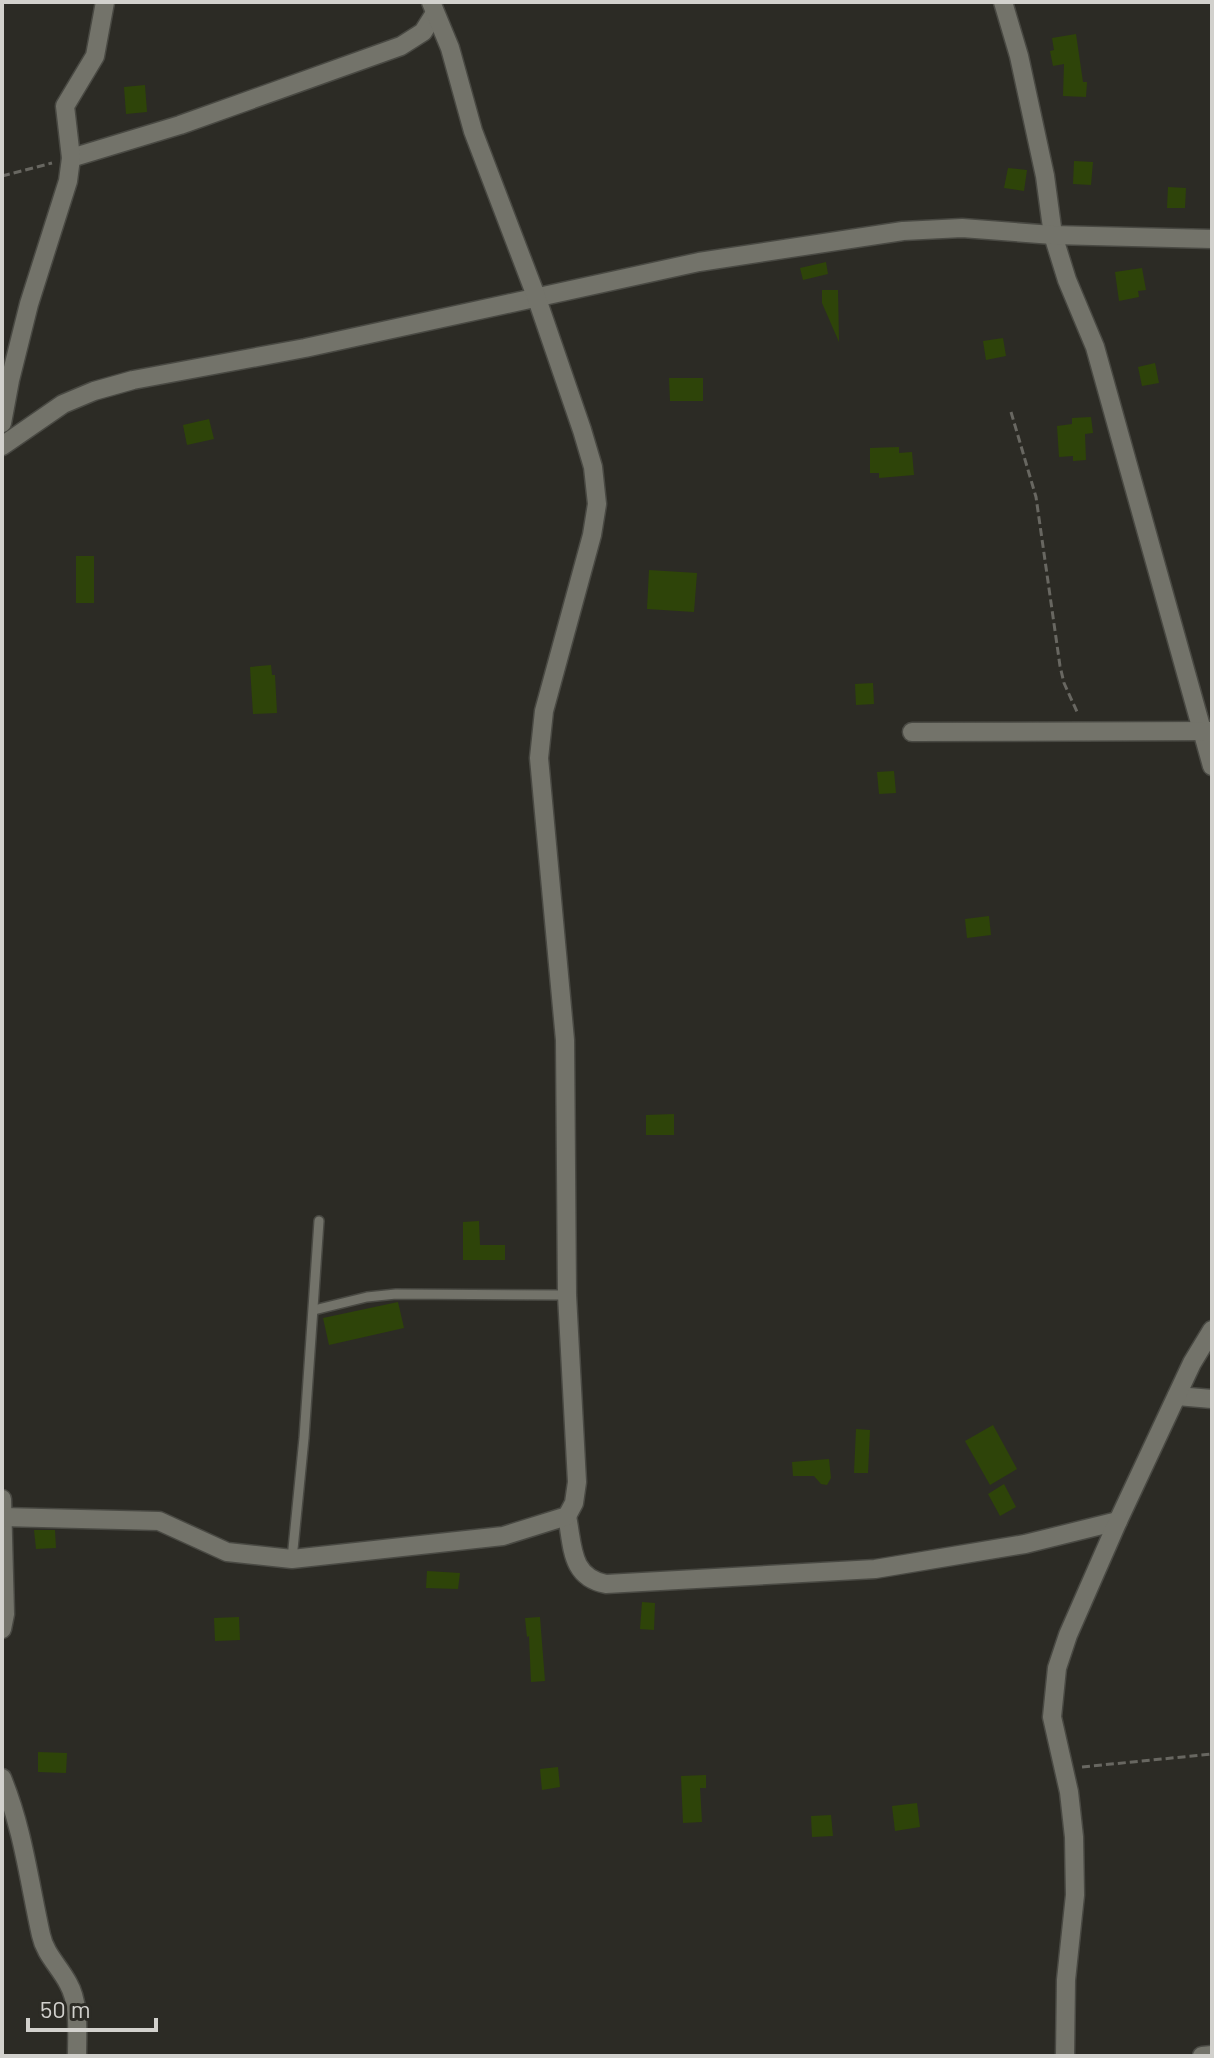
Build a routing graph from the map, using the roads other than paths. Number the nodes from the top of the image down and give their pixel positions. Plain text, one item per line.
1 (105, 2) edge
2 (1003, 2) edge
3 (433, 8) edge
4 (71, 158) junction
5 (1053, 235) junction
6 (1212, 239) edge
7 (536, 296) junction
8 (2, 423) edge
9 (2, 446) edge
10 (1208, 731) edge
11 (912, 732) dead end
12 (1212, 766) edge
13 (319, 1221) dead end
14 (567, 1295) junction
15 (314, 1310) junction
16 (1212, 1330) edge
17 (1177, 1396) junction
18 (1212, 1399) edge
19 (3, 1508) edge
20 (567, 1516) junction
21 (1118, 1521) junction
22 (292, 1559) junction
23 (2, 1629) edge
24 (2, 1778) edge
25 (1212, 2055) edge
26 (77, 2056) edge
27 (1065, 2056) edge
28 (1202, 2056) edge

1 - 4 street
2 - 5 street
3 - 4 street
3 - 7 street
4 - 8 street
5 - 6 street
5 - 7 street
5 - 10 street
7 - 9 street
7 - 14 street
10 - 11 street
10 - 12 street
13 - 15 lane
14 - 15 lane
14 - 20 street
15 - 22 lane
16 - 17 street
17 - 18 street
17 - 21 street
19 - 22 street
19 - 23 street
20 - 21 street
20 - 22 street
21 - 27 street
24 - 26 street
25 - 28 street

